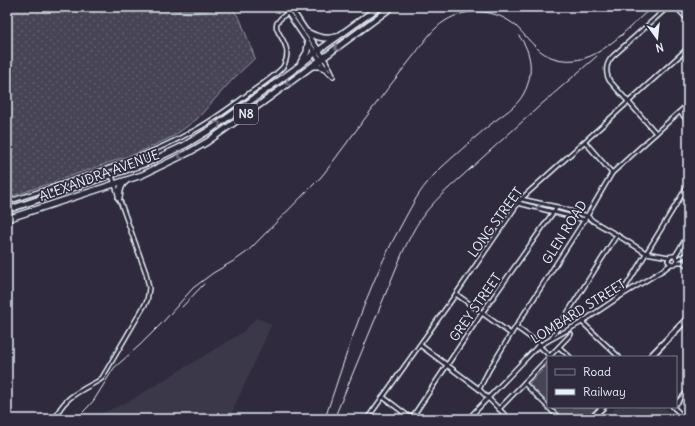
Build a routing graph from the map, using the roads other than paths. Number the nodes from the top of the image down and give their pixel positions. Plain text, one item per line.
1 (284, 7) edge
2 (379, 7) edge
3 (392, 7) edge
4 (668, 7) edge
5 (676, 7) edge
6 (683, 7) edge
7 (290, 10) edge
8 (688, 13) edge
9 (688, 20) edge
10 (307, 32) junction
11 (340, 36) junction
12 (308, 44) junction
13 (688, 48) edge
14 (317, 52) junction
15 (322, 59) junction
16 (312, 66) junction
17 (325, 68) junction
18 (295, 69) junction
19 (628, 102) junction
20 (688, 104) edge
21 (680, 112) junction
22 (688, 121) edge
23 (656, 133) junction
24 (585, 142) junction
25 (164, 156) junction
26 (168, 163) junction
27 (612, 173) junction
28 (112, 175) junction
29 (129, 179) junction
30 (115, 184) junction
31 (688, 185) edge
32 (119, 198) junction
33 (521, 199) junction
34 (7, 202) edge
35 (518, 203) junction
36 (557, 207) junction
37 (7, 210) edge
38 (554, 212) junction
39 (586, 218) junction
40 (7, 219) edge
41 (617, 234) junction
42 (688, 235) edge
43 (646, 253) junction
44 (688, 254) edge
45 (670, 257) junction
46 (676, 259) junction
47 (671, 264) junction
48 (688, 267) edge
49 (456, 294) junction
50 (619, 297) junction
51 (482, 313) junction
52 (688, 318) edge
53 (582, 322) junction
54 (516, 327) junction
55 (511, 334) junction
56 (571, 334) dead end
57 (551, 339) junction
58 (420, 345) junction
59 (540, 345) junction
60 (559, 347) junction
61 (548, 356) edge
62 (550, 356) edge
63 (569, 356) edge
64 (618, 356) edge
65 (651, 356) edge
66 (547, 359) edge
67 (447, 364) junction
68 (524, 383) junction
69 (479, 389) junction
70 (688, 391) edge
71 (383, 397) junction
72 (488, 398) junction
73 (677, 403) edge
74 (547, 406) edge
75 (549, 408) edge
76 (602, 408) edge
77 (674, 408) edge
78 (499, 409) junction
79 (56, 419) edge
80 (367, 419) edge
81 (412, 419) edge
82 (468, 419) edge
83 (509, 419) edge
84 (560, 419) edge
85 (591, 419) edge
86 (686, 419) edge

1 - 7 main road
2 - 11 highway, ALEXANDRA AVENUE / N8
3 -> 15 highway, ALEXANDRA AVENUE / N8
4 - 19 street
5 - 9 street
6 - 8 highway
7 - 10 main road
7 - 12 main road
7 - 34 street
10 - 11 highway
10 - 14 main road
11 - 14 highway, ALEXANDRA AVENUE / N8
12 - 14 main road
12 - 18 highway
13 - 19 street, LONG STREET
14 - 15 main road
14 - 18 highway, ALEXANDRA AVENUE / N8
15 - 16 highway, ALEXANDRA AVENUE / N8
15 - 17 street
15 - 17 street
16 - 17 highway
16 -> 26 highway, ALEXANDRA AVENUE / N8
25 -> 18 highway, ALEXANDRA AVENUE / N8
19 - 23 street
19 - 24 street, LONG STREET
20 - 21 street, GLEN ROAD
21 - 22 street
21 - 23 street, GLEN ROAD
23 - 27 street, GLEN ROAD
24 - 27 street
24 - 33 street, LONG STREET
25 - 26 highway
25 - 28 highway, ALEXANDRA AVENUE / N8
26 - 29 highway, ALEXANDRA AVENUE / N8
27 - 39 street, GLEN ROAD
28 - 30 street
28 - 37 highway, ALEXANDRA AVENUE / N8
29 - 30 highway, ALEXANDRA AVENUE / N8
29 - 32 highway
30 - 32 street
30 - 40 highway, ALEXANDRA AVENUE / N8
31 - 43 street
32 - 79 street
33 - 35 street, LONG STREET
33 - 36 street
38 -> 35 street
35 - 49 street, LONG STREET
36 - 38 street, GREY STREET
36 - 39 street
38 - 39 street
38 - 51 street, GREY STREET
39 - 41 street
39 - 54 street, GLEN ROAD
41 - 43 street
41 - 57 street
42 - 46 street
43 - 45 street
43 - 50 street
44 - 46 street
45 - 46 street
45 - 47 street
46 - 47 street
46 - 48 street
47 - 50 street, LOMBARD STREET
49 - 51 street
49 - 58 street, LONG STREET
50 - 53 street, LOMBARD STREET
51 - 55 street
51 - 67 street, GREY STREET
52 - 65 main road
53 - 57 street, LOMBARD STREET
53 - 64 street
54 - 55 street, GLEN ROAD
54 - 59 street
55 - 69 street, GLEN ROAD
56 - 60 street
57 - 59 street, LOMBARD STREET
58 - 67 street
58 - 71 street, LONG STREET
59 - 61 street
59 - 72 street, LOMBARD STREET
60 - 62 street
60 - 63 street
66 - 68 street
67 - 69 street
67 - 81 street, GREY STREET
68 - 74 street
68 - 78 street
69 - 72 street
70 - 73 street
71 - 80 street, LONG STREET
71 - 81 street
72 - 78 street
72 - 82 street, LOMBARD STREET
75 - 84 street
76 - 85 main road
77 - 86 street
78 - 83 street

